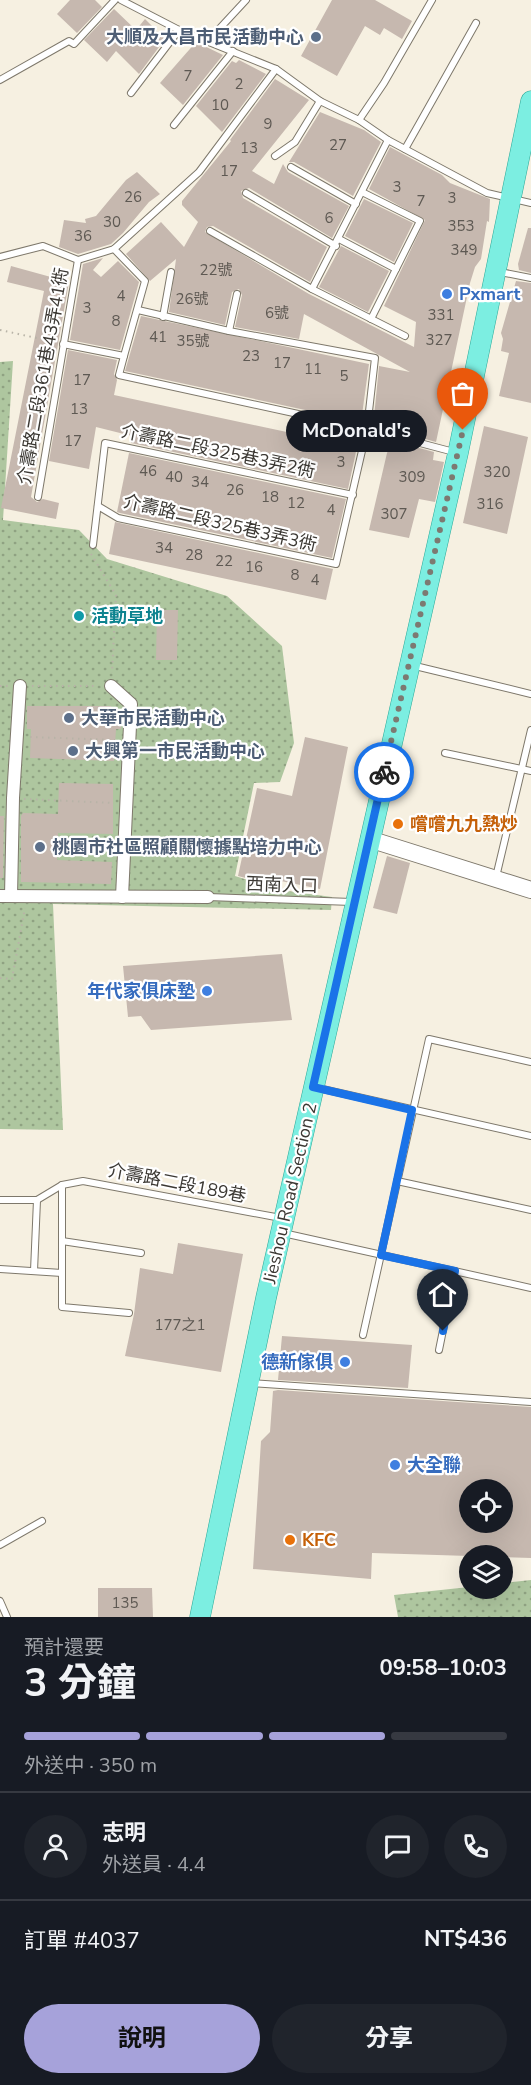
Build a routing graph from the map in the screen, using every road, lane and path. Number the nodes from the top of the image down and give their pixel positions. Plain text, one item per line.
1 (115, 0) edge
2 (121, 0) edge
3 (246, 0) edge
4 (432, 0) edge
5 (476, 23) dead end
6 (179, 30) junction
7 (208, 41) junction
8 (232, 51) junction
9 (276, 69) junction
10 (0, 80) edge
11 (130, 93) dead end
12 (320, 101) junction
13 (531, 101) edge
14 (359, 120) junction
15 (174, 125) dead end
16 (388, 140) junction
17 (405, 149) junction
18 (275, 156) dead end
19 (291, 167) dead end
20 (362, 192) junction
21 (246, 193) dead end
22 (512, 198) junction
23 (531, 203) edge
24 (356, 204) junction
25 (210, 231) dead end
26 (338, 243) junction
27 (114, 249) junction
28 (0, 257) edge
29 (78, 260) junction
30 (396, 269) junction
31 (496, 271) junction
32 (171, 272) dead end
33 (531, 278) edge
34 (312, 289) junction
35 (237, 294) dead end
36 (138, 310) junction
37 (163, 317) junction
38 (371, 319) junction
39 (0, 330) edge
40 (229, 331) junction
41 (405, 336) dead end
42 (63, 344) junction
43 (124, 356) junction
44 (367, 429) junction
45 (458, 453) junction
46 (353, 495) junction
47 (38, 497) dead end
48 (98, 506) junction
49 (93, 545) joint
50 (408, 664) junction
51 (20, 686) joint
52 (111, 686) junction
53 (531, 694) edge
54 (531, 730) edge
55 (17, 736) junction
56 (129, 741) junction
57 (445, 753) dead end
58 (522, 769) junction
59 (531, 771) edge
60 (13, 798) junction
61 (126, 803) junction
62 (369, 839) junction
63 (496, 878) junction
64 (531, 890) edge
65 (6, 896) edge
66 (28, 896) junction
67 (122, 897) junction
68 (208, 897) joint
69 (354, 902) junction
70 (0, 978) edge
71 (531, 1062) edge
72 (313, 1087) junction
73 (412, 1110) junction
74 (531, 1136) edge
75 (397, 1181) junction
76 (62, 1185) junction
77 (0, 1200) edge
78 (37, 1200) junction
79 (531, 1210) edge
80 (284, 1226) junction
81 (62, 1241) junction
82 (141, 1253) dead end
83 (381, 1255) junction
84 (0, 1269) edge
85 (34, 1271) junction
86 (455, 1271) junction
87 (62, 1273) junction
88 (530, 1286) edge
89 (129, 1313) dead end
90 (363, 1335) dead end
91 (439, 1350) dead end
92 (249, 1383) junction
93 (531, 1402) edge
94 (42, 1521) dead end
95 (0, 1545) edge
96 (0, 1601) edge
97 (8, 1617) edge
98 (200, 1617) edge

1 - 10 lane
2 - 6 lane
3 - 7 lane
4 - 14 lane
5 - 17 lane
6 - 7 lane
6 - 11 lane
7 - 8 lane
8 - 9 lane
8 - 15 lane
9 - 12 lane
9 - 27 lane
12 - 14 lane
12 - 18 lane
13 - 22 main road, Jieshou Road Section 2
14 - 16 lane
16 - 17 lane
16 - 20 lane
17 - 22 lane
19 - 24 lane
20 - 24 lane
20 - 30 lane
21 - 26 lane
22 - 23 lane
22 - 31 main road, Jieshou Road Section 2
24 - 26 lane
25 - 34 lane
26 - 30 lane
26 - 34 lane
27 - 29 lane
27 - 36 lane
28 - 29 lane
29 - 42 lane, 介壽路二段361巷43弄41衖
30 - 38 lane
31 - 33 lane
31 - 45 main road, Jieshou Road Section 2
32 - 37 lane
34 - 38 lane
35 - 40 lane
36 - 37 lane
36 - 43 lane
37 - 40 lane
38 - 41 lane
39 - 42 path
40 - 44 lane
42 - 43 lane
42 - 47 lane, 介壽路二段361巷43弄41衖
43 - 44 lane
44 - 45 lane
44 - 46 lane
45 - 50 main road, Jieshou Road Section 2
46 - 48 lane, 介壽路二段325巷3弄3衖
46 - 48 lane, 介壽路二段325巷3弄2衖
48 - 49 lane
49 - 52 path
50 - 53 lane
50 - 62 main road, Jieshou Road Section 2
51 - 52 path
51 - 55 street
52 - 56 street
54 - 58 lane
55 - 56 path
55 - 60 street
56 - 61 street
57 - 58 lane
58 - 59 lane
58 - 63 lane
60 - 61 path
60 - 65 street
61 - 67 street
62 - 63 street
62 - 69 main road, Jieshou Road Section 2
63 - 64 street
65 - 66 street
66 - 67 street
66 - 70 path
67 - 68 street
68 - 69 lane, 西南入口
69 - 72 main road, Jieshou Road Section 2
71 - 73 lane
72 - 73 lane
72 - 80 main road, Jieshou Road Section 2
73 - 74 lane
73 - 75 lane
75 - 79 lane
75 - 83 lane
76 - 78 lane
76 - 80 lane, 介壽路二段189巷
76 - 81 lane
77 - 78 lane
78 - 85 lane
80 - 83 lane, 介壽路二段189巷
80 - 92 main road, Jieshou Road Section 2
81 - 82 lane
81 - 87 lane
83 - 86 lane, 介壽路二段189巷
83 - 90 lane
84 - 85 lane
85 - 87 lane
86 - 88 lane, 介壽路二段189巷
86 - 91 lane
87 - 89 lane
92 - 93 lane
92 - 98 main road, Jieshou Road Section 2
94 - 95 lane
96 - 97 lane

